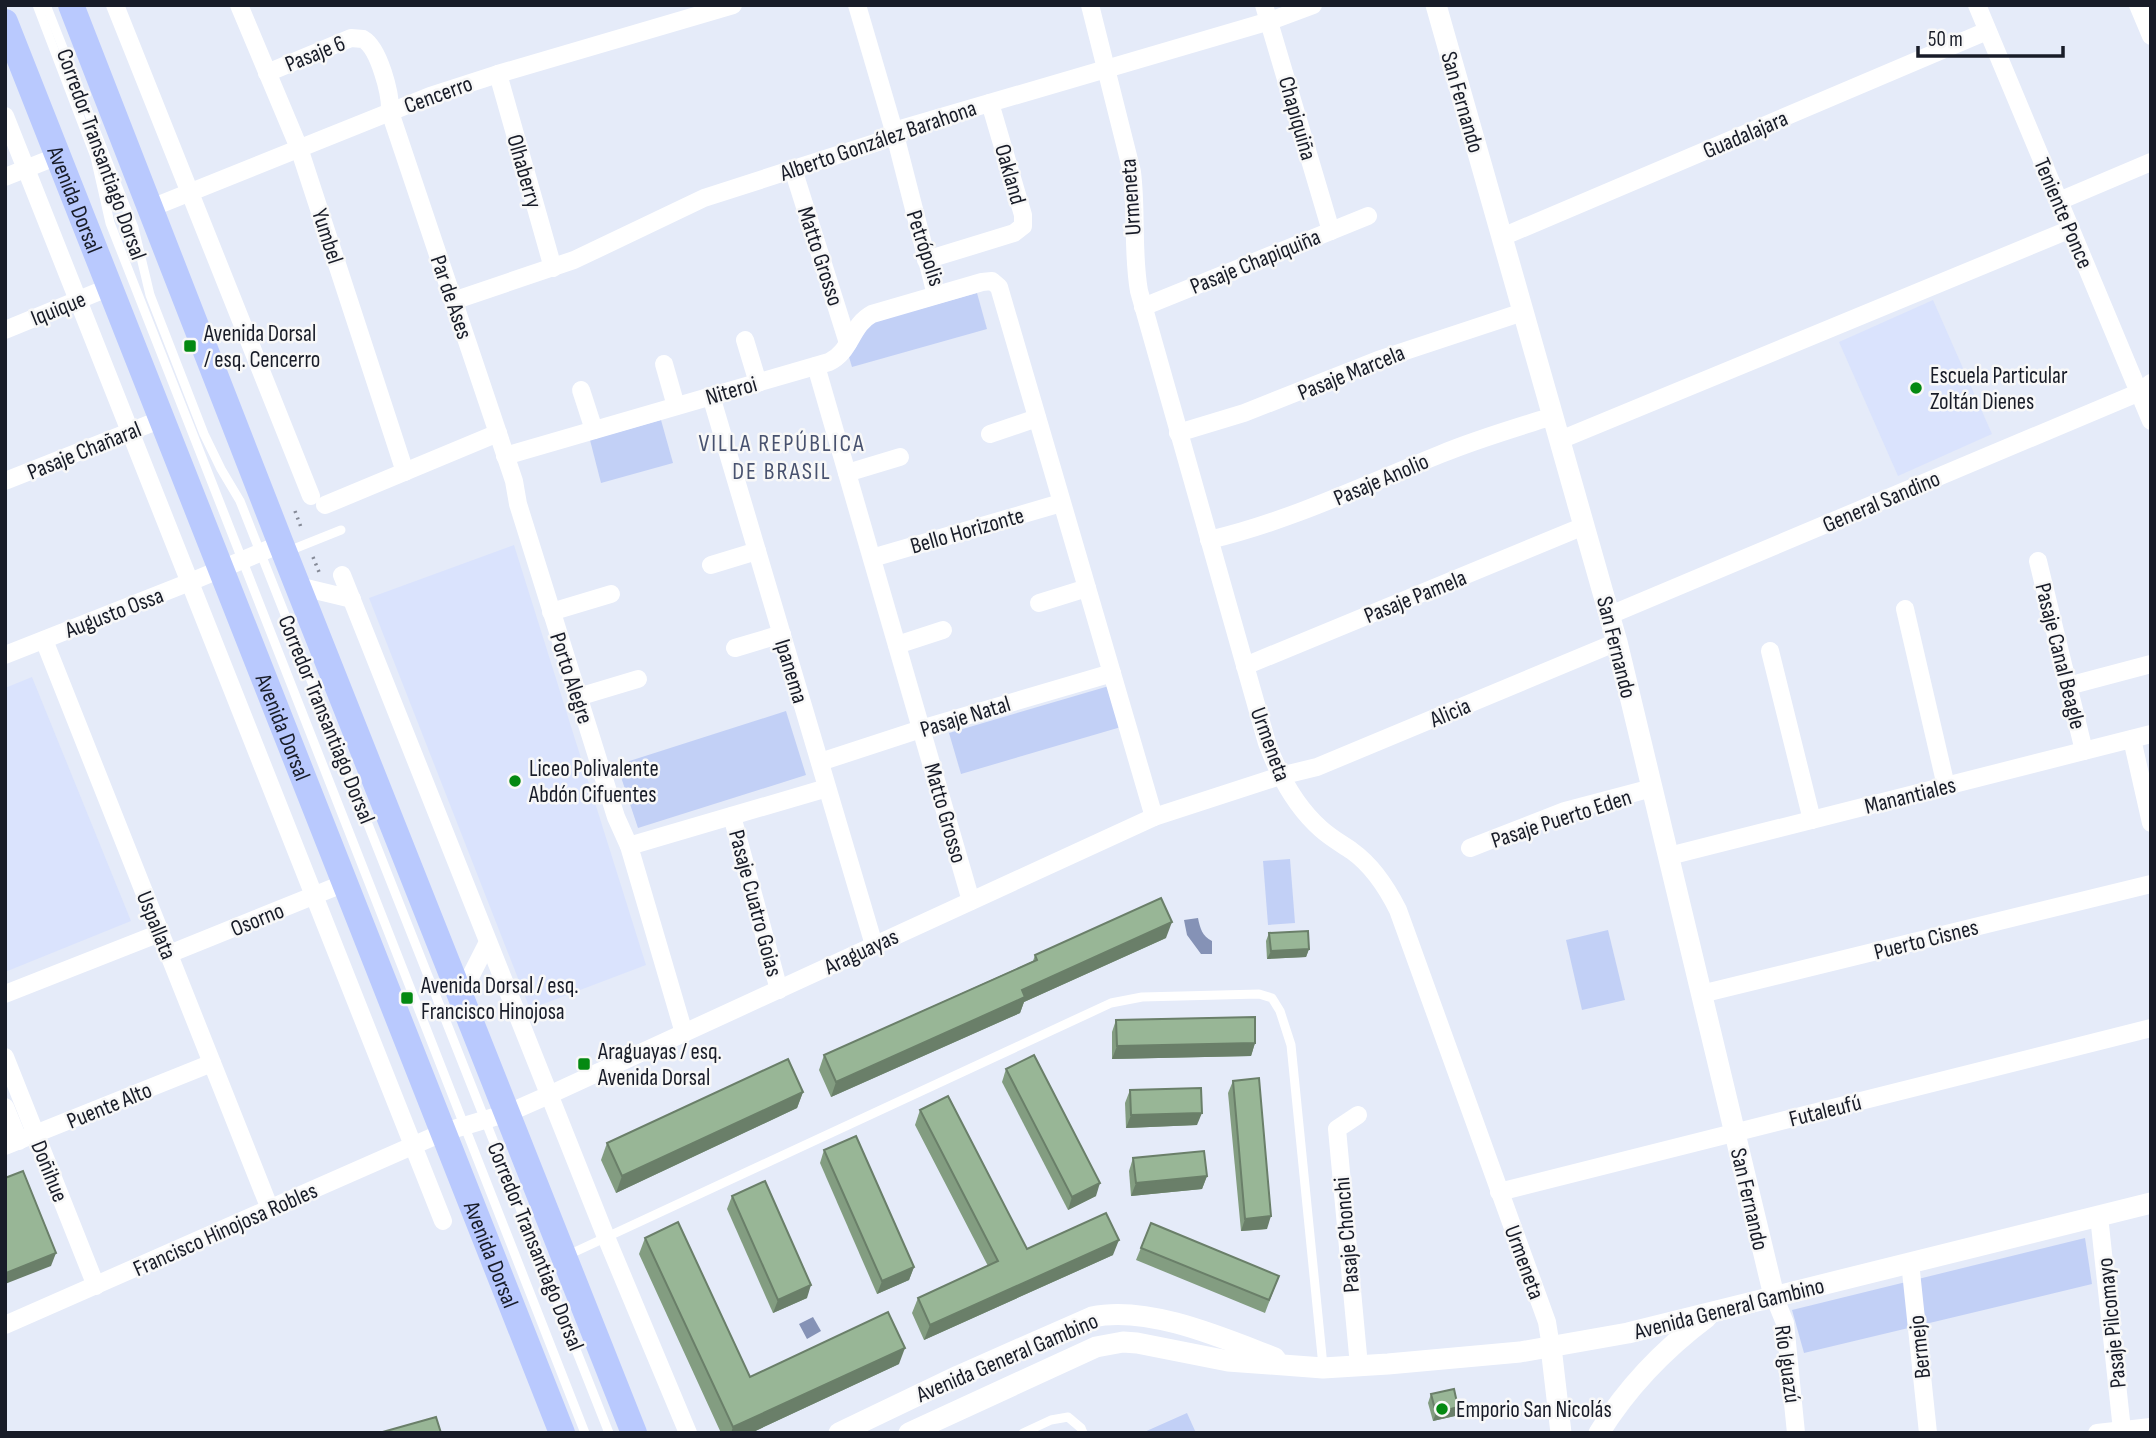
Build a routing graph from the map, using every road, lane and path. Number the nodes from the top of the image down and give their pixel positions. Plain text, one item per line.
1 (37, 5) edge
2 (46, 5) edge
3 (71, 5) edge
4 (116, 5) edge
5 (239, 5) edge
6 (733, 5) edge
7 (857, 5) edge
8 (1090, 5) edge
9 (1313, 5) edge
10 (1436, 5) edge
11 (1977, 5) edge
12 (2138, 5) edge
13 (1267, 13) edge
14 (5, 22) edge
15 (1987, 31) junction
16 (2151, 36) edge
17 (363, 39) joint
18 (1104, 68) junction
19 (267, 72) junction
20 (498, 74) junction
21 (990, 103) junction
22 (390, 112) junction
23 (5, 116) edge
24 (894, 131) junction
25 (299, 148) junction
26 (58, 156) junction
27 (2151, 162) edge
28 (26, 169) junction
29 (793, 169) junction
30 (5, 177) edge
31 (189, 192) junction
32 (2059, 201) junction
33 (151, 208) junction
34 (1368, 216) dead end
35 (2071, 229) junction
36 (1331, 231) junction
37 (1502, 237) junction
38 (926, 260) junction
39 (553, 268) junction
40 (110, 287) junction
41 (936, 295) junction
42 (78, 300) junction
43 (453, 301) junction
44 (1143, 307) junction
45 (1523, 312) junction
46 (5, 330) edge
47 (745, 340) dead end
48 (848, 343) junction
49 (664, 364) dead end
50 (816, 366) junction
51 (758, 383) junction
52 (2145, 387) edge
53 (582, 390) dead end
54 (711, 396) junction
55 (676, 406) junction
56 (1553, 416) junction
57 (1037, 418) junction
58 (162, 419) junction
59 (2151, 421) edge
60 (594, 430) junction
61 (132, 431) junction
62 (498, 433) junction
63 (1178, 433) junction
64 (990, 434) dead end
65 (1560, 440) junction
66 (505, 456) junction
67 (900, 457) dead end
68 (405, 472) junction
69 (847, 473) junction
70 (5, 481) edge
71 (514, 481) joint
72 (1061, 503) junction
73 (1584, 526) junction
74 (341, 530) dead end
75 (1209, 540) junction
76 (275, 550) junction
77 (757, 551) junction
78 (872, 558) junction
79 (2038, 561) dead end
80 (232, 565) junction
81 (711, 565) dead end
82 (342, 575) dead end
83 (190, 582) junction
84 (298, 586) junction
85 (1087, 588) junction
86 (611, 594) dead end
87 (352, 599) junction
88 (1039, 603) dead end
89 (1905, 609) dead end
90 (551, 612) junction
91 (1610, 615) junction
92 (943, 630) dead end
93 (782, 634) junction
94 (44, 640) junction
95 (1617, 642) junction
96 (897, 645) junction
97 (735, 648) dead end
98 (1770, 651) dead end
99 (5, 655) edge
100 (2151, 664) edge
101 (1245, 666) junction
102 (1112, 673) junction
103 (638, 679) dead end
104 (2068, 686) junction
105 (578, 697) junction
106 (922, 729) junction
107 (2151, 734) edge
108 (2132, 739) junction
109 (2084, 751) junction
110 (820, 762) junction
111 (1280, 776) junction
112 (1947, 786) junction
113 (827, 788) junction
114 (1652, 788) junction
115 (732, 816) junction
116 (1154, 817) junction
117 (1812, 820) junction
118 (2151, 823) edge
119 (629, 846) junction
120 (1470, 848) dead end
121 (1669, 856) junction
122 (345, 883) junction
123 (2151, 884) edge
124 (314, 896) junction
125 (971, 901) junction
126 (160, 933) junction
127 (488, 942) junction
128 (874, 945) junction
129 (169, 954) junction
130 (779, 990) junction
131 (5, 994) edge
132 (1702, 994) junction
133 (461, 995) junction
134 (2151, 1028) edge
135 (684, 1033) junction
136 (5, 1057) edge
137 (212, 1063) junction
138 (549, 1095) junction
139 (5, 1107) edge
140 (1358, 1115) dead end
141 (497, 1116) junction
142 (455, 1129) junction
143 (1735, 1132) junction
144 (20, 1141) edge
145 (412, 1147) junction
146 (1499, 1192) junction
147 (2151, 1203) edge
148 (270, 1209) junction
149 (2099, 1216) junction
150 (443, 1221) dead end
151 (606, 1237) junction
152 (564, 1256) junction
153 (1910, 1262) junction
154 (96, 1286) junction
155 (1774, 1296) junction
156 (1716, 1310) junction
157 (5, 1325) edge
158 (1550, 1348) junction
159 (1359, 1366) junction
160 (1300, 1367) junction
161 (1323, 1368) junction
162 (958, 1376) junction
163 (972, 1402) junction
164 (2151, 1427) edge
165 (2122, 1430) junction
166 (562, 1433) edge
167 (585, 1433) edge
168 (610, 1433) edge
169 (634, 1433) edge
170 (688, 1433) edge
171 (839, 1433) edge
172 (909, 1433) edge
173 (1023, 1433) edge
174 (1083, 1433) edge
175 (1561, 1433) edge
176 (1600, 1433) edge
177 (1796, 1433) edge
178 (1928, 1433) edge
179 (2097, 1433) edge

1 - 80 lane, Corredor Transantiago Dorsal
2 - 76 lane, Corredor Transantiago Dorsal
3 - 33 main road
4 - 31 street
5 - 19 street, Yumbel
6 - 20 street, Cencerro
7 - 24 street, Petrópolis
8 - 18 street, Urmeneta
9 - 13 street, Alberto González Barahona
10 - 37 street, San Fernando
11 - 15 street, Teniente Ponce
12 - 16 street
13 - 18 street, Alberto González Barahona
13 - 36 street, Chapiquiña
14 - 26 main road, Avenida Dorsal
15 - 32 street, Teniente Ponce
15 - 37 street, Guadalajara
17 - 19 street, Pasaje 6
17 - 22 street, Par de Ases
18 - 21 street, Alberto González Barahona
18 - 44 street, Urmeneta
19 - 25 street, Yumbel
20 - 22 street, Cencerro
20 - 39 street, Olhaberry
21 - 24 street, Alberto González Barahona
21 - 38 street, Oakland
22 - 25 street, Cencerro
22 - 43 street, Par de Ases
23 - 28 street, Avenida Dorsal
24 - 29 street, Alberto González Barahona
24 - 38 street, Petrópolis
25 - 31 street, Cencerro
25 - 68 street, Yumbel
26 - 28 street
26 - 40 main road, Avenida Dorsal
27 - 32 street
28 - 30 street
28 - 42 street, Avenida Dorsal
29 - 39 street, Alberto González Barahona
29 - 48 street, Matto Grosso
31 - 33 street, Cencerro
31 - 68 street
32 - 35 street, Teniente Ponce
33 - 76 main road
34 - 36 street, Pasaje Chapiquiña
35 - 52 street, Teniente Ponce
35 - 65 street
36 - 44 street, Pasaje Chapiquiña
37 - 45 street, San Fernando
38 - 41 street, Petrópolis
39 - 43 street, Alberto González Barahona
40 - 42 street, Iquique
40 - 58 main road, Avenida Dorsal
41 - 48 street, Niteroi
41 - 57 street, Petrópolis
42 - 46 street, Iquique
42 - 61 street, Avenida Dorsal
43 - 62 street, Par de Ases
44 - 63 street, Urmeneta
45 - 56 street, San Fernando
45 - 63 street, Pasaje Marcela
47 - 51 street
48 - 50 street, Niteroi
49 - 55 street
50 - 51 street, Niteroi
50 - 69 street, Matto Grosso
51 - 54 street, Niteroi
52 - 59 street, Teniente Ponce
52 - 91 street, General Sandino
53 - 60 street
54 - 55 street, Niteroi
54 - 77 street, Ipanema
55 - 60 street, Niteroi
56 - 65 street, San Fernando
56 - 75 street, Pasaje Anolio
57 - 64 street
57 - 72 street, Petrópolis
58 - 61 street, Pasaje Chañaral
58 - 80 main road, Avenida Dorsal
60 - 66 street, Niteroi
61 - 70 street, Pasaje Chañaral
61 - 83 street, Avenida Dorsal
62 - 66 street, Par de Ases
62 - 68 street
63 - 75 street, Urmeneta
65 - 73 street, San Fernando
66 - 71 street, Par de Ases
67 - 69 street
69 - 78 street, Matto Grosso
71 - 90 street, Porto Alegre
72 - 78 street, Bello Horizonte
72 - 85 street, Petrópolis
73 - 91 street, San Fernando
73 - 101 street, Pasaje Pamela
74 - 76 lane
75 - 101 street, Urmeneta
76 - 80 street
76 - 84 main road
76 - 141 lane, Corredor Transantiago Dorsal
77 - 81 street
77 - 93 street, Ipanema
78 - 96 street, Matto Grosso
79 - 104 street, Pasaje Canal Beagle
80 - 83 street, Augusto Ossa
80 - 122 main road, Avenida Dorsal
80 - 142 lane, Corredor Transantiago Dorsal
82 - 87 street
83 - 94 street, Augusto Ossa
83 - 124 street, Avenida Dorsal
84 - 87 street
84 - 133 main road
85 - 88 street
85 - 102 street, Petrópolis
86 - 90 street
87 - 127 street
89 - 112 street
90 - 105 street, Porto Alegre
91 - 95 street, San Fernando
92 - 96 street
93 - 97 street
93 - 110 street, Ipanema
94 - 99 street, Augusto Ossa
94 - 126 street, Uspallata
95 - 111 street, Alicia
95 - 114 street, San Fernando
96 - 106 street, Matto Grosso
98 - 117 street
100 - 104 street
101 - 111 street, Urmeneta
102 - 106 street, Pasaje Natal
102 - 116 street, Petrópolis
103 - 105 street
104 - 109 street, Pasaje Canal Beagle
105 - 119 street, Porto Alegre
106 - 110 street, Pasaje Natal
106 - 125 street, Matto Grosso
107 - 108 street, Manantiales
108 - 109 street, Manantiales
108 - 118 street
109 - 112 street, Manantiales
110 - 113 street, Ipanema
111 - 116 street, Araguayas
111 - 146 street, Urmeneta
112 - 117 street, Manantiales
113 - 115 street
113 - 128 street, Ipanema
114 - 120 street, Pasaje Puerto Eden
114 - 121 street, San Fernando
115 - 119 street
115 - 130 street, Pasaje Cuatro Goias
116 - 125 street, Araguayas
117 - 121 street, Manantiales
119 - 135 street, Porto Alegre
121 - 132 street, San Fernando
122 - 124 street, Osorno
122 - 142 main road, Avenida Dorsal
123 - 132 street, Puerto Cisnes
124 - 129 street, Osorno
124 - 145 street, Avenida Dorsal
125 - 128 street, Araguayas
126 - 129 street, Uspallata
126 - 131 street
127 - 133 street
127 - 138 street
128 - 130 street, Araguayas
129 - 137 street, Uspallata
130 - 135 street, Araguayas
132 - 143 street, San Fernando
133 - 141 main road
134 - 143 street, Futaleufú
135 - 138 street, Araguayas
136 - 144 street, Doñihue
137 - 144 street, Puente Alto
137 - 148 street, Uspallata
138 - 141 street, Araguayas
138 - 151 street
139 - 144 street, Doñihue
140 - 159 street, Pasaje Chonchi
141 - 142 street, Araguayas
141 - 152 main road
141 - 168 lane, Corredor Transantiago Dorsal
142 - 145 street, Francisco Hinojosa Robles
142 - 166 main road, Avenida Dorsal
142 - 167 lane, Corredor Transantiago Dorsal
143 - 146 street, Futaleufú
143 - 155 street, San Fernando
144 - 154 street, Doñihue
145 - 148 street, Francisco Hinojosa Robles
145 - 150 street, Avenida Dorsal
146 - 158 street, Urmeneta
147 - 149 street, Avenida General Gambino
148 - 154 street, Francisco Hinojosa Robles
149 - 153 street, Avenida General Gambino
149 - 165 street, Pasaje Pilcomayo
151 - 152 lane
151 - 161 lane
151 - 170 street
152 - 169 main road
153 - 155 street, Avenida General Gambino
153 - 178 street, Bermejo
154 - 157 street, Francisco Hinojosa Robles
155 - 156 street, Avenida General Gambino
155 - 177 street, Río Iguazú
156 - 158 street, Avenida General Gambino
156 - 176 street
158 - 159 street, Avenida General Gambino
158 - 175 street, Urmeneta
159 - 161 street, Avenida General Gambino
160 - 161 street, Avenida General Gambino
160 - 162 street, Avenida General Gambino
160 - 163 street, Avenida General Gambino
162 - 163 street
162 - 171 street, Avenida General Gambino
163 - 172 street, Avenida General Gambino
164 - 165 street
165 - 179 street
173 - 174 lane

